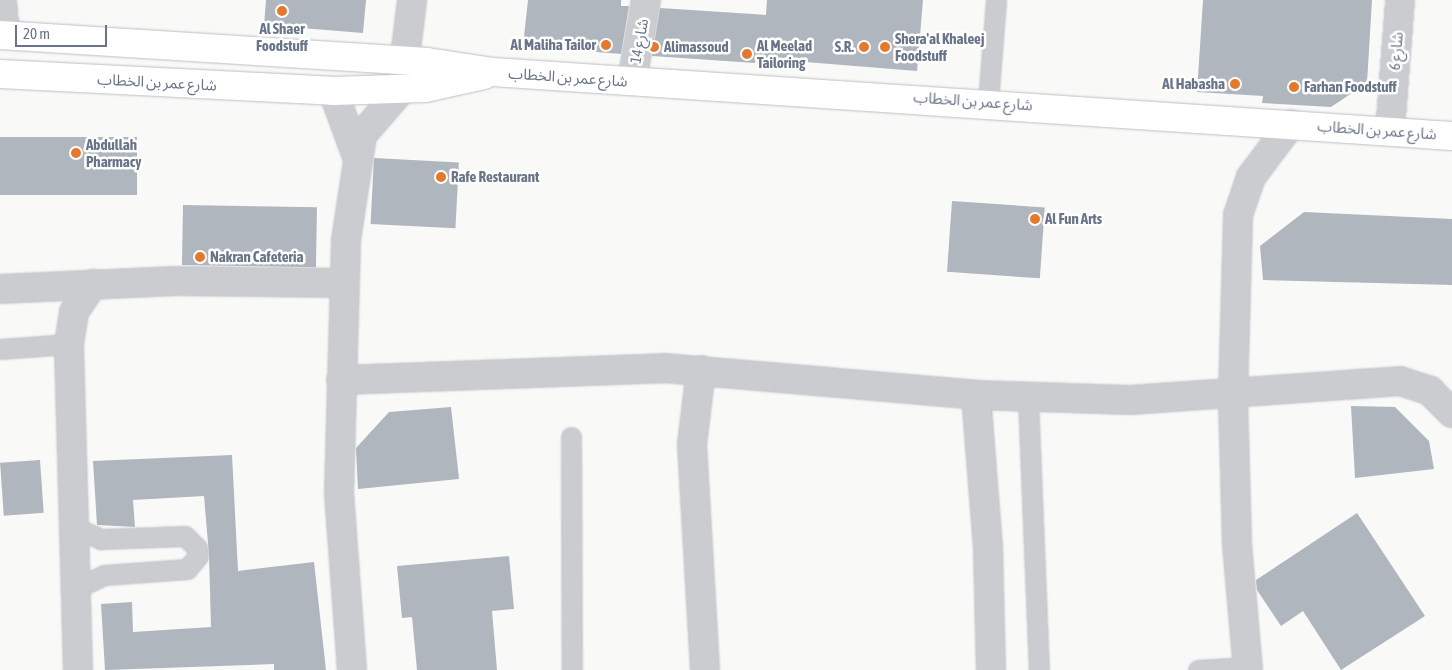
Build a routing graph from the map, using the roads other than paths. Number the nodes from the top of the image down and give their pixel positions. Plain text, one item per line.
1 (2, 0) edge
2 (412, 0) edge
3 (646, 0) edge
4 (996, 0) edge
5 (1400, 0) edge
6 (2, 35) edge
7 (211, 48) junction
8 (405, 61) junction
9 (493, 72) junction
10 (0, 74) edge
11 (632, 81) junction
12 (207, 84) junction
13 (402, 90) junction
14 (333, 91) junction
15 (988, 102) junction
16 (1291, 124) junction
17 (1390, 131) junction
18 (1452, 136) edge
19 (356, 154) junction
20 (343, 283) junction
21 (92, 284) junction
22 (0, 289) edge
23 (69, 344) junction
24 (0, 349) edge
25 (701, 370) junction
26 (341, 380) junction
27 (976, 395) junction
28 (1233, 396) junction
29 (1028, 398) junction
30 (1452, 413) edge
31 (571, 437) dead end
32 (74, 526) junction
33 (77, 588) junction
34 (1248, 668) edge
35 (78, 670) edge
36 (352, 670) edge
37 (572, 670) edge
38 (705, 670) edge
39 (992, 670) edge
40 (1039, 670) edge
41 (1198, 670) edge

1 - 6 street
2 - 8 street
3 - 11 street, شارع 14
4 - 15 lane
5 - 17 street, شارع 6
6 - 7 street, شارع عمر بن الخطاب
7 - 8 street, شارع عمر بن الخطاب
7 - 12 street
8 - 9 street, شارع عمر بن الخطاب
8 - 13 street
9 - 11 street, شارع عمر بن الخطاب
9 - 13 street, شارع عمر بن الخطاب
10 - 12 street, شارع عمر بن الخطاب
11 - 15 street, شارع عمر بن الخطاب
12 - 14 street, شارع عمر بن الخطاب
13 - 14 street, شارع عمر بن الخطاب
13 - 19 street
14 - 19 street
15 - 16 street, شارع عمر بن الخطاب
16 - 17 street, شارع عمر بن الخطاب
16 - 28 street
17 - 18 street, شارع عمر بن الخطاب
19 - 20 street
20 - 21 street
20 - 26 street
21 - 22 street
21 - 23 street
23 - 24 lane
23 - 32 street
25 - 26 street
25 - 27 street
25 - 38 street
26 - 36 street
27 - 29 street
27 - 39 street
28 - 29 street
28 - 30 street
28 - 34 street
29 - 40 lane
31 - 37 lane
32 - 33 street
32 - 33 lane
33 - 35 street
34 - 41 lane

